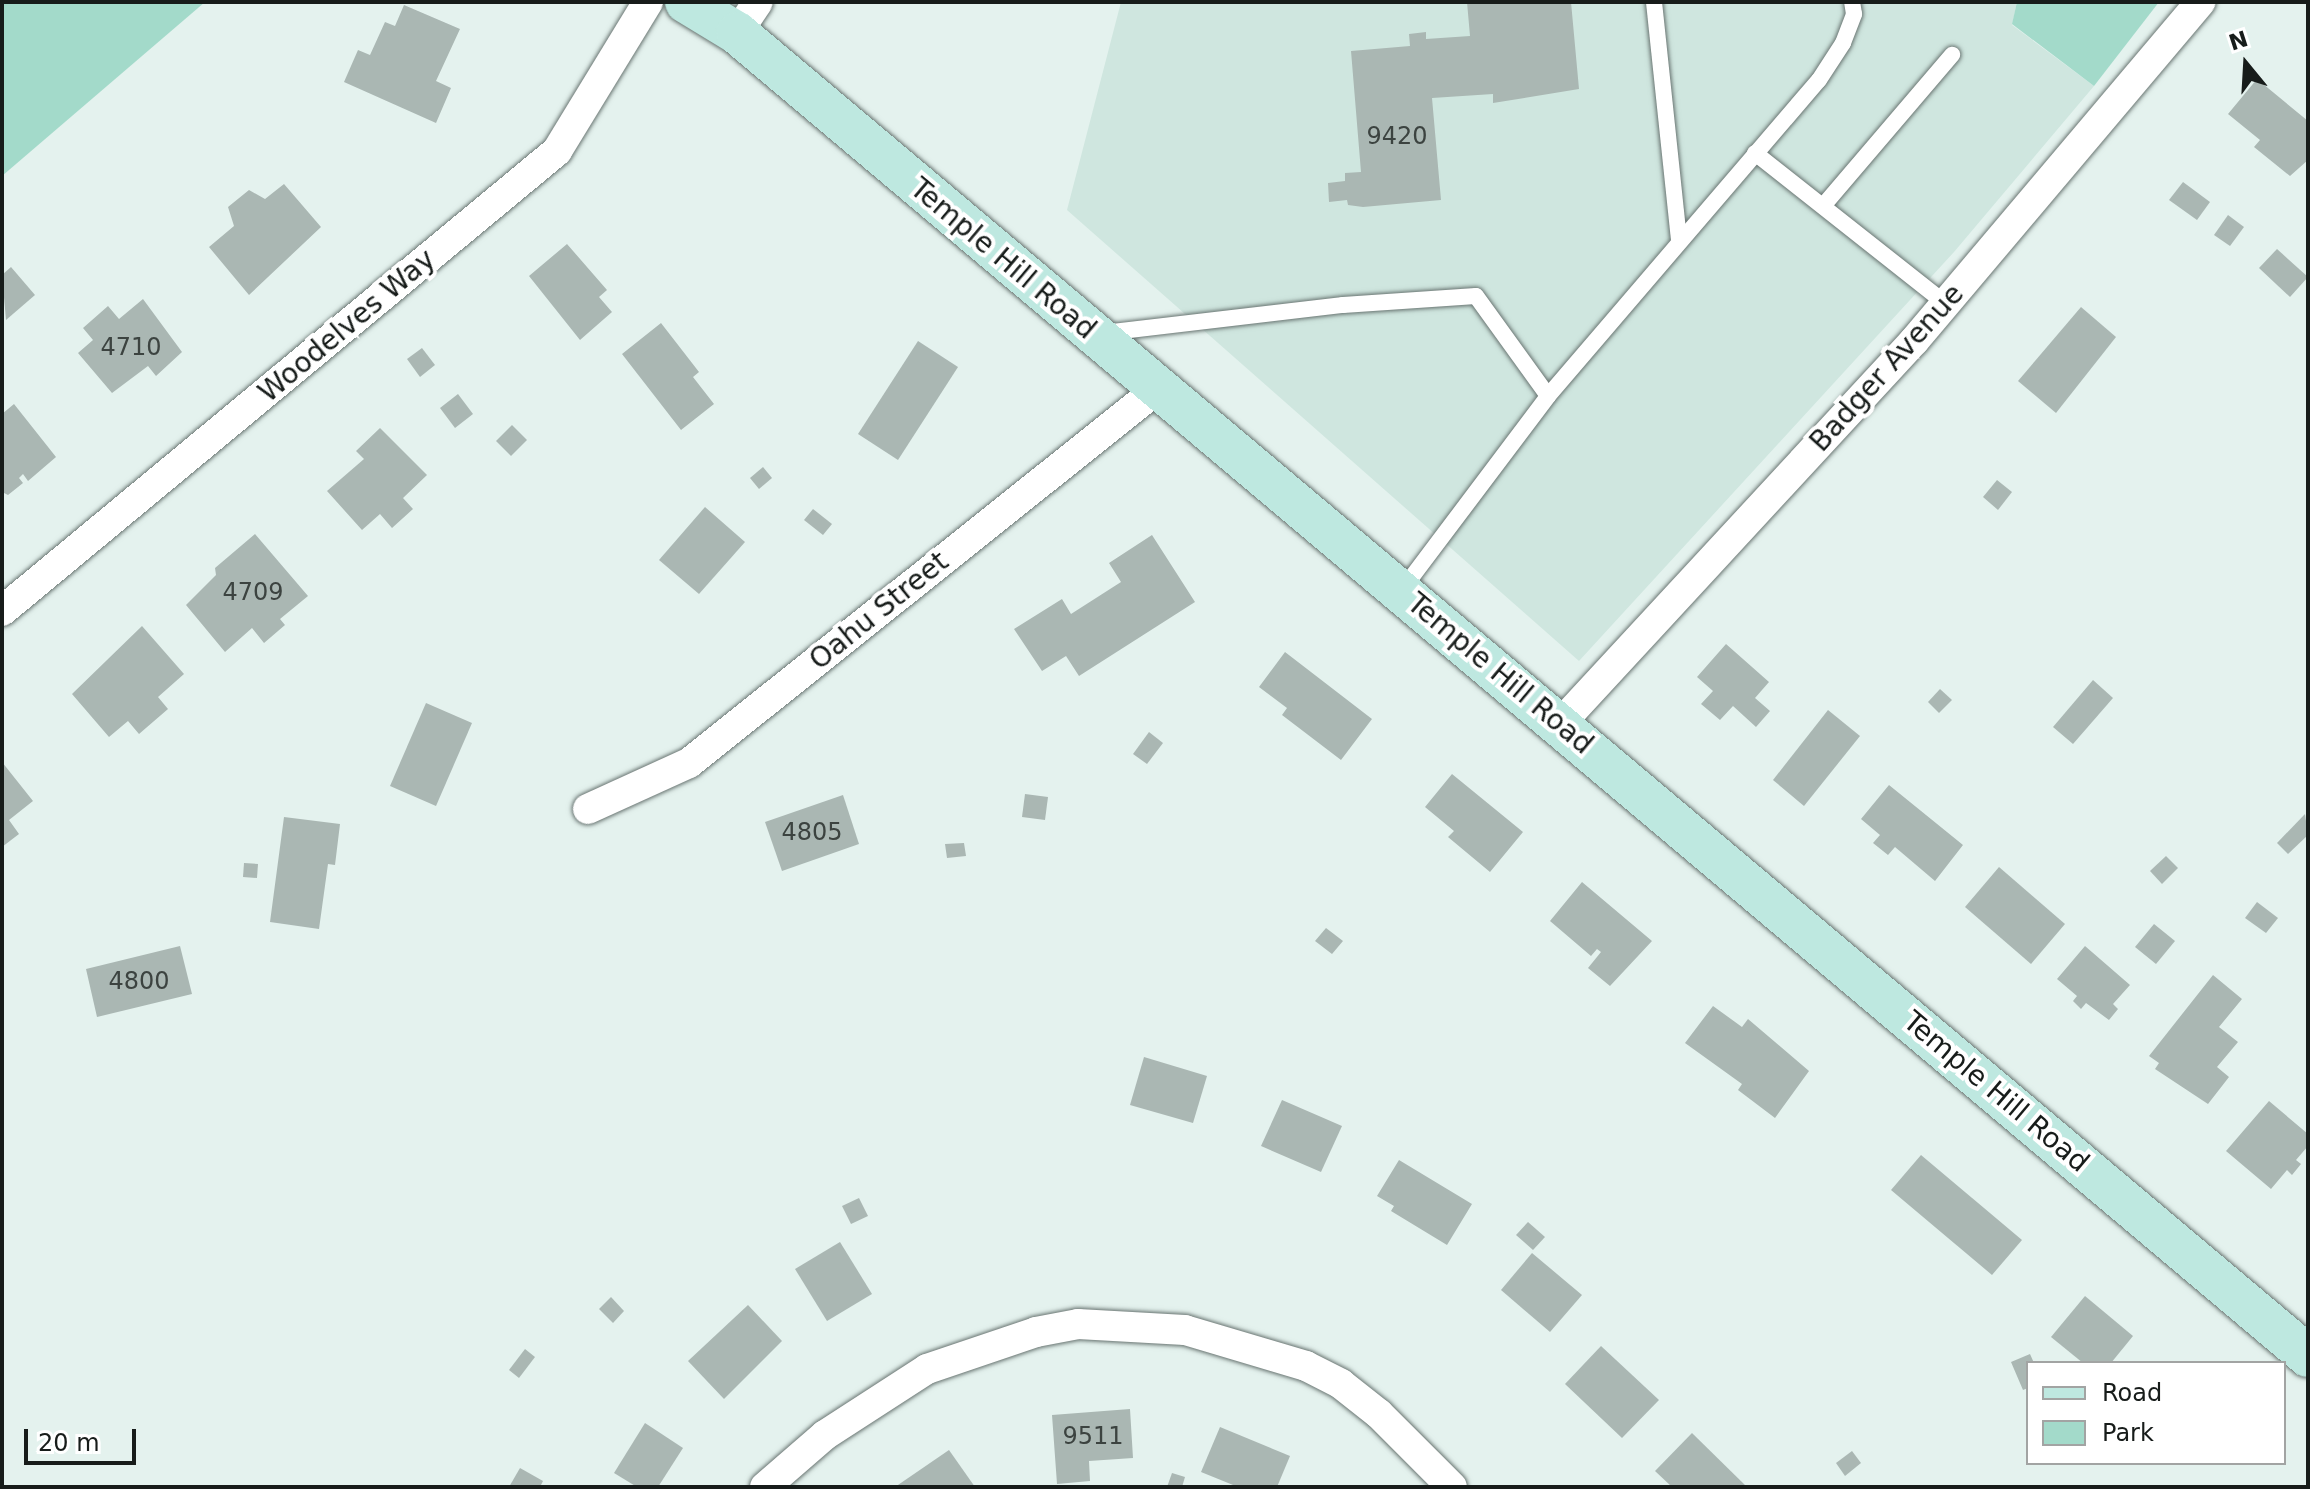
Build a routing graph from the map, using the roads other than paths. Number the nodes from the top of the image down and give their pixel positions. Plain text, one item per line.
1 (648, 2) edge
2 (686, 2) edge
3 (1654, 2) edge
4 (1852, 2) edge
5 (2200, 2) edge
6 (748, 18) edge
7 (1952, 55) dead end
8 (1755, 153) junction
9 (1823, 206) junction
10 (1679, 240) junction
11 (1946, 304) junction
12 (1091, 334) junction
13 (1156, 390) junction
14 (1548, 396) junction
15 (1401, 592) junction
16 (2, 611) edge
17 (1560, 724) junction
18 (588, 809) dead end
19 (2308, 1356) edge
20 (765, 1487) edge
21 (1452, 1487) edge

1 - 16 street, Woodelves Way
2 - 6 main road, Temple Hill Road
3 - 10 lane
4 - 8 lane
5 - 11 street, Badger Avenue
6 - 12 main road, Temple Hill Road
7 - 9 lane
8 - 9 lane
8 - 10 lane
9 - 11 lane
10 - 14 lane
11 - 17 street, Badger Avenue
12 - 13 main road, Temple Hill Road
12 - 14 lane
13 - 15 main road, Temple Hill Road
13 - 18 street, Oahu Street
14 - 15 lane
15 - 17 main road, Temple Hill Road
17 - 19 main road, Temple Hill Road
20 - 21 street

